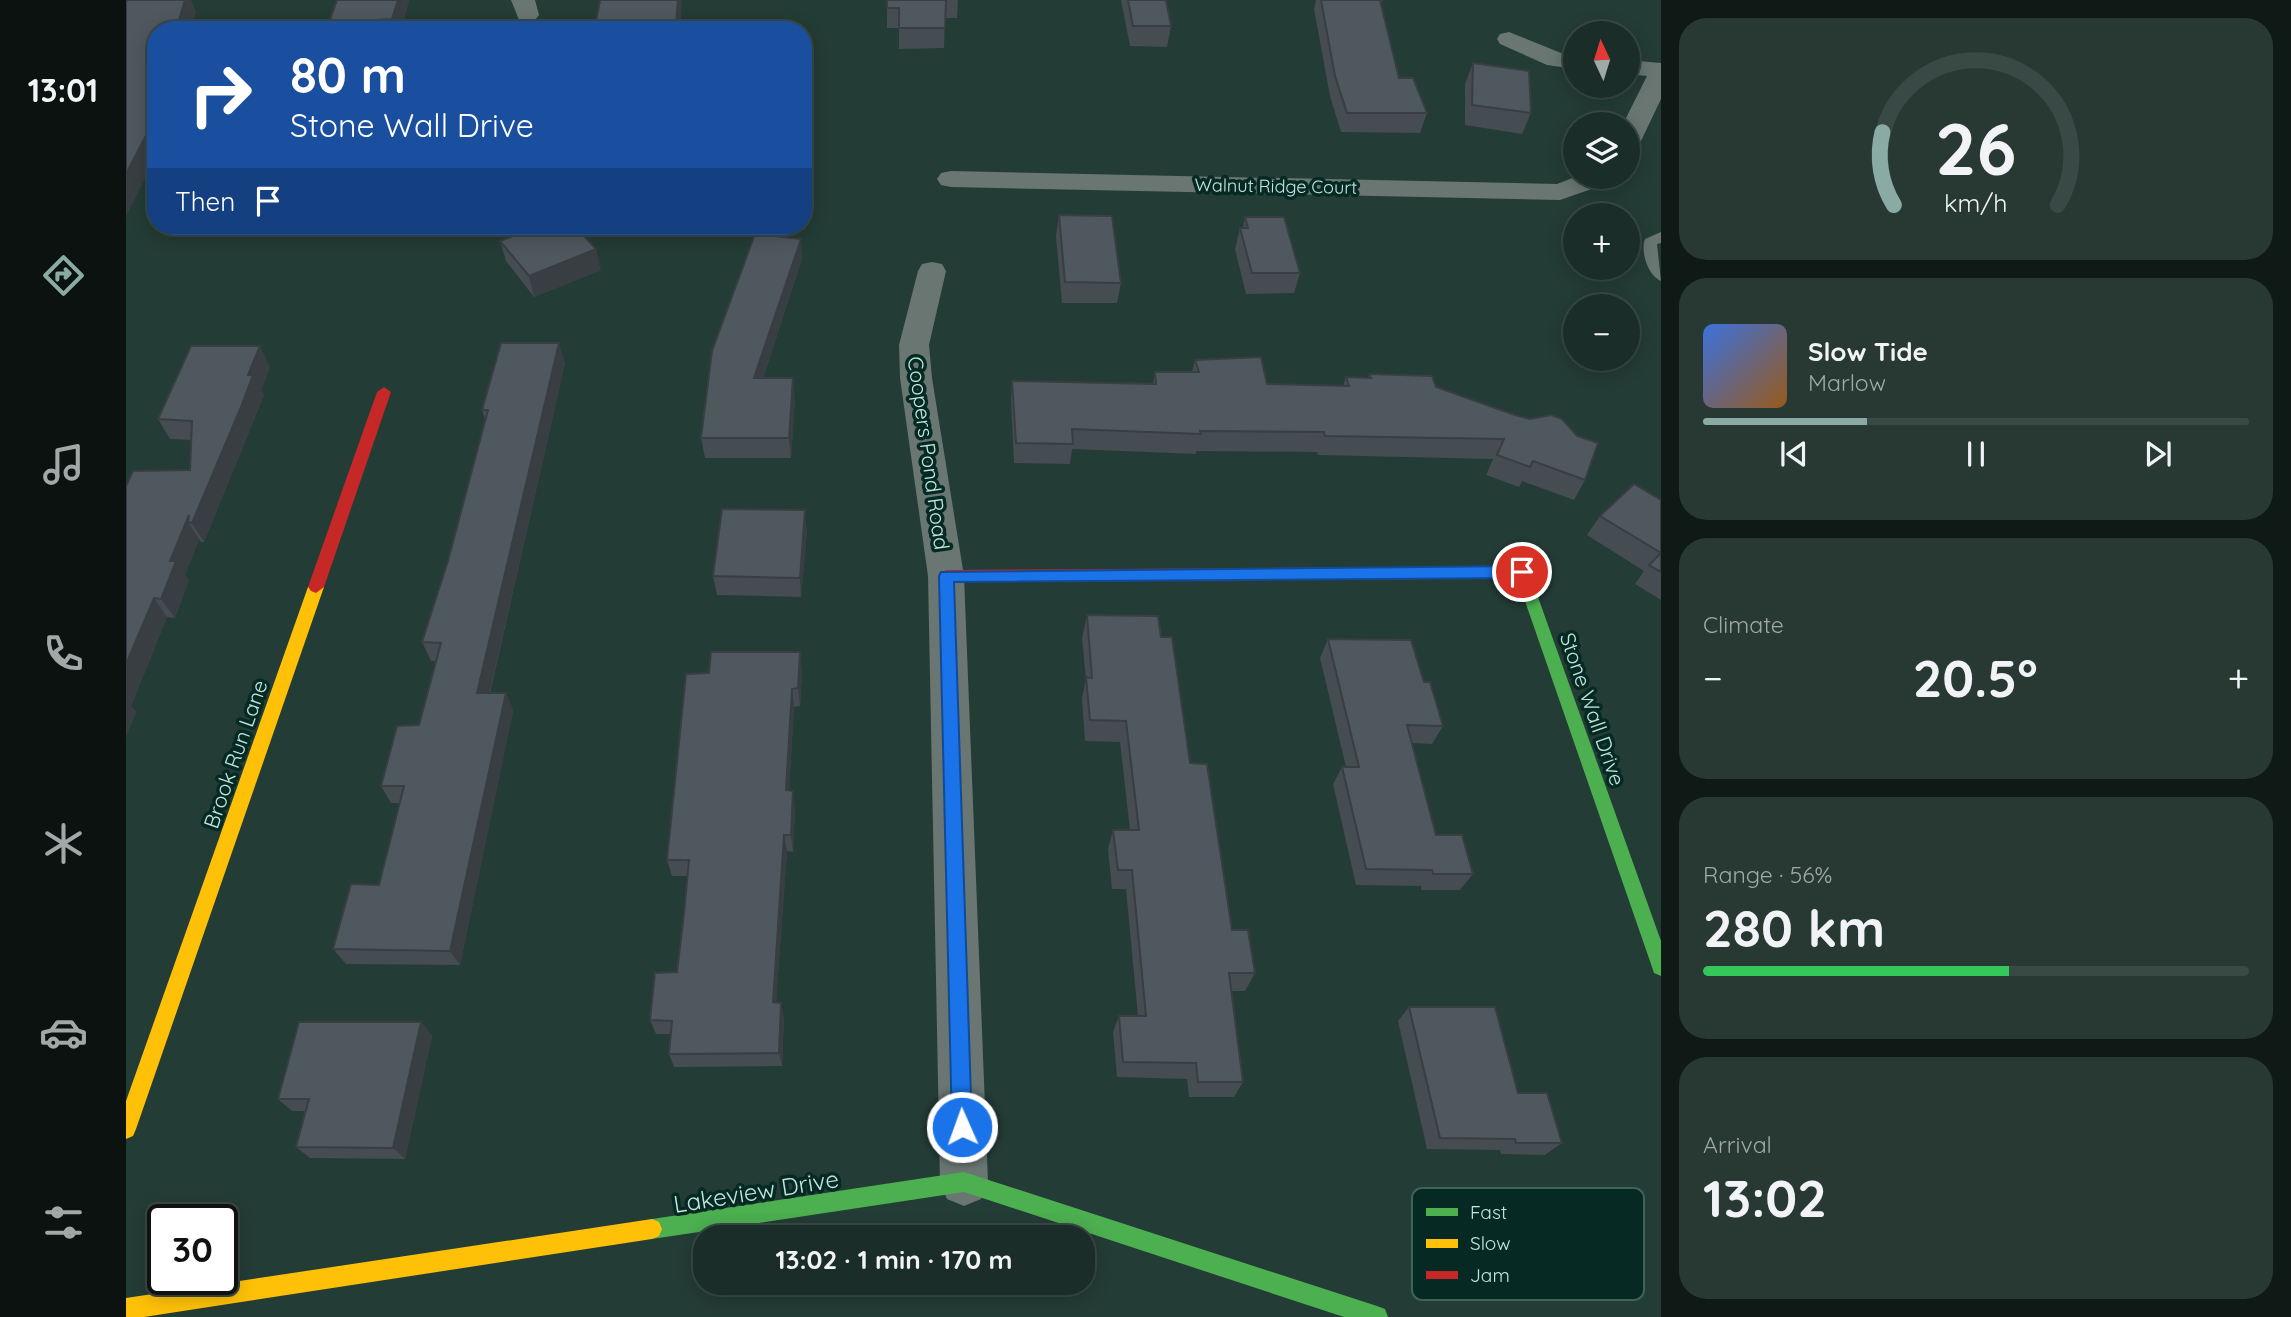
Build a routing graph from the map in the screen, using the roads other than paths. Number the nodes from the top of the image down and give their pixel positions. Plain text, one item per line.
1 (1509, 39) dead end
2 (1563, 61) edge
3 (1640, 68) edge
4 (1661, 71) edge
5 (1640, 116) edge
6 (951, 179) dead end
7 (1568, 189) edge
8 (1661, 237) edge
9 (932, 271) dead end
10 (1661, 276) edge
11 (384, 392) dead end
12 (946, 576) junction
13 (1661, 967) edge
14 (126, 1129) edge
15 (964, 1182) junction
16 (126, 1309) edge
17 (1377, 1317) edge

1 - 2 street
3 - 4 street
4 - 5 street
6 - 7 street, Walnut Ridge Court
8 - 10 lane
9 - 12 street, Coopers Pond Road
11 - 14 street, Brook Run Lane
12 - 13 street, Stone Wall Drive
12 - 15 street, Coopers Pond Road
15 - 16 street, Lakeview Drive
15 - 17 street, Lakeview Drive

